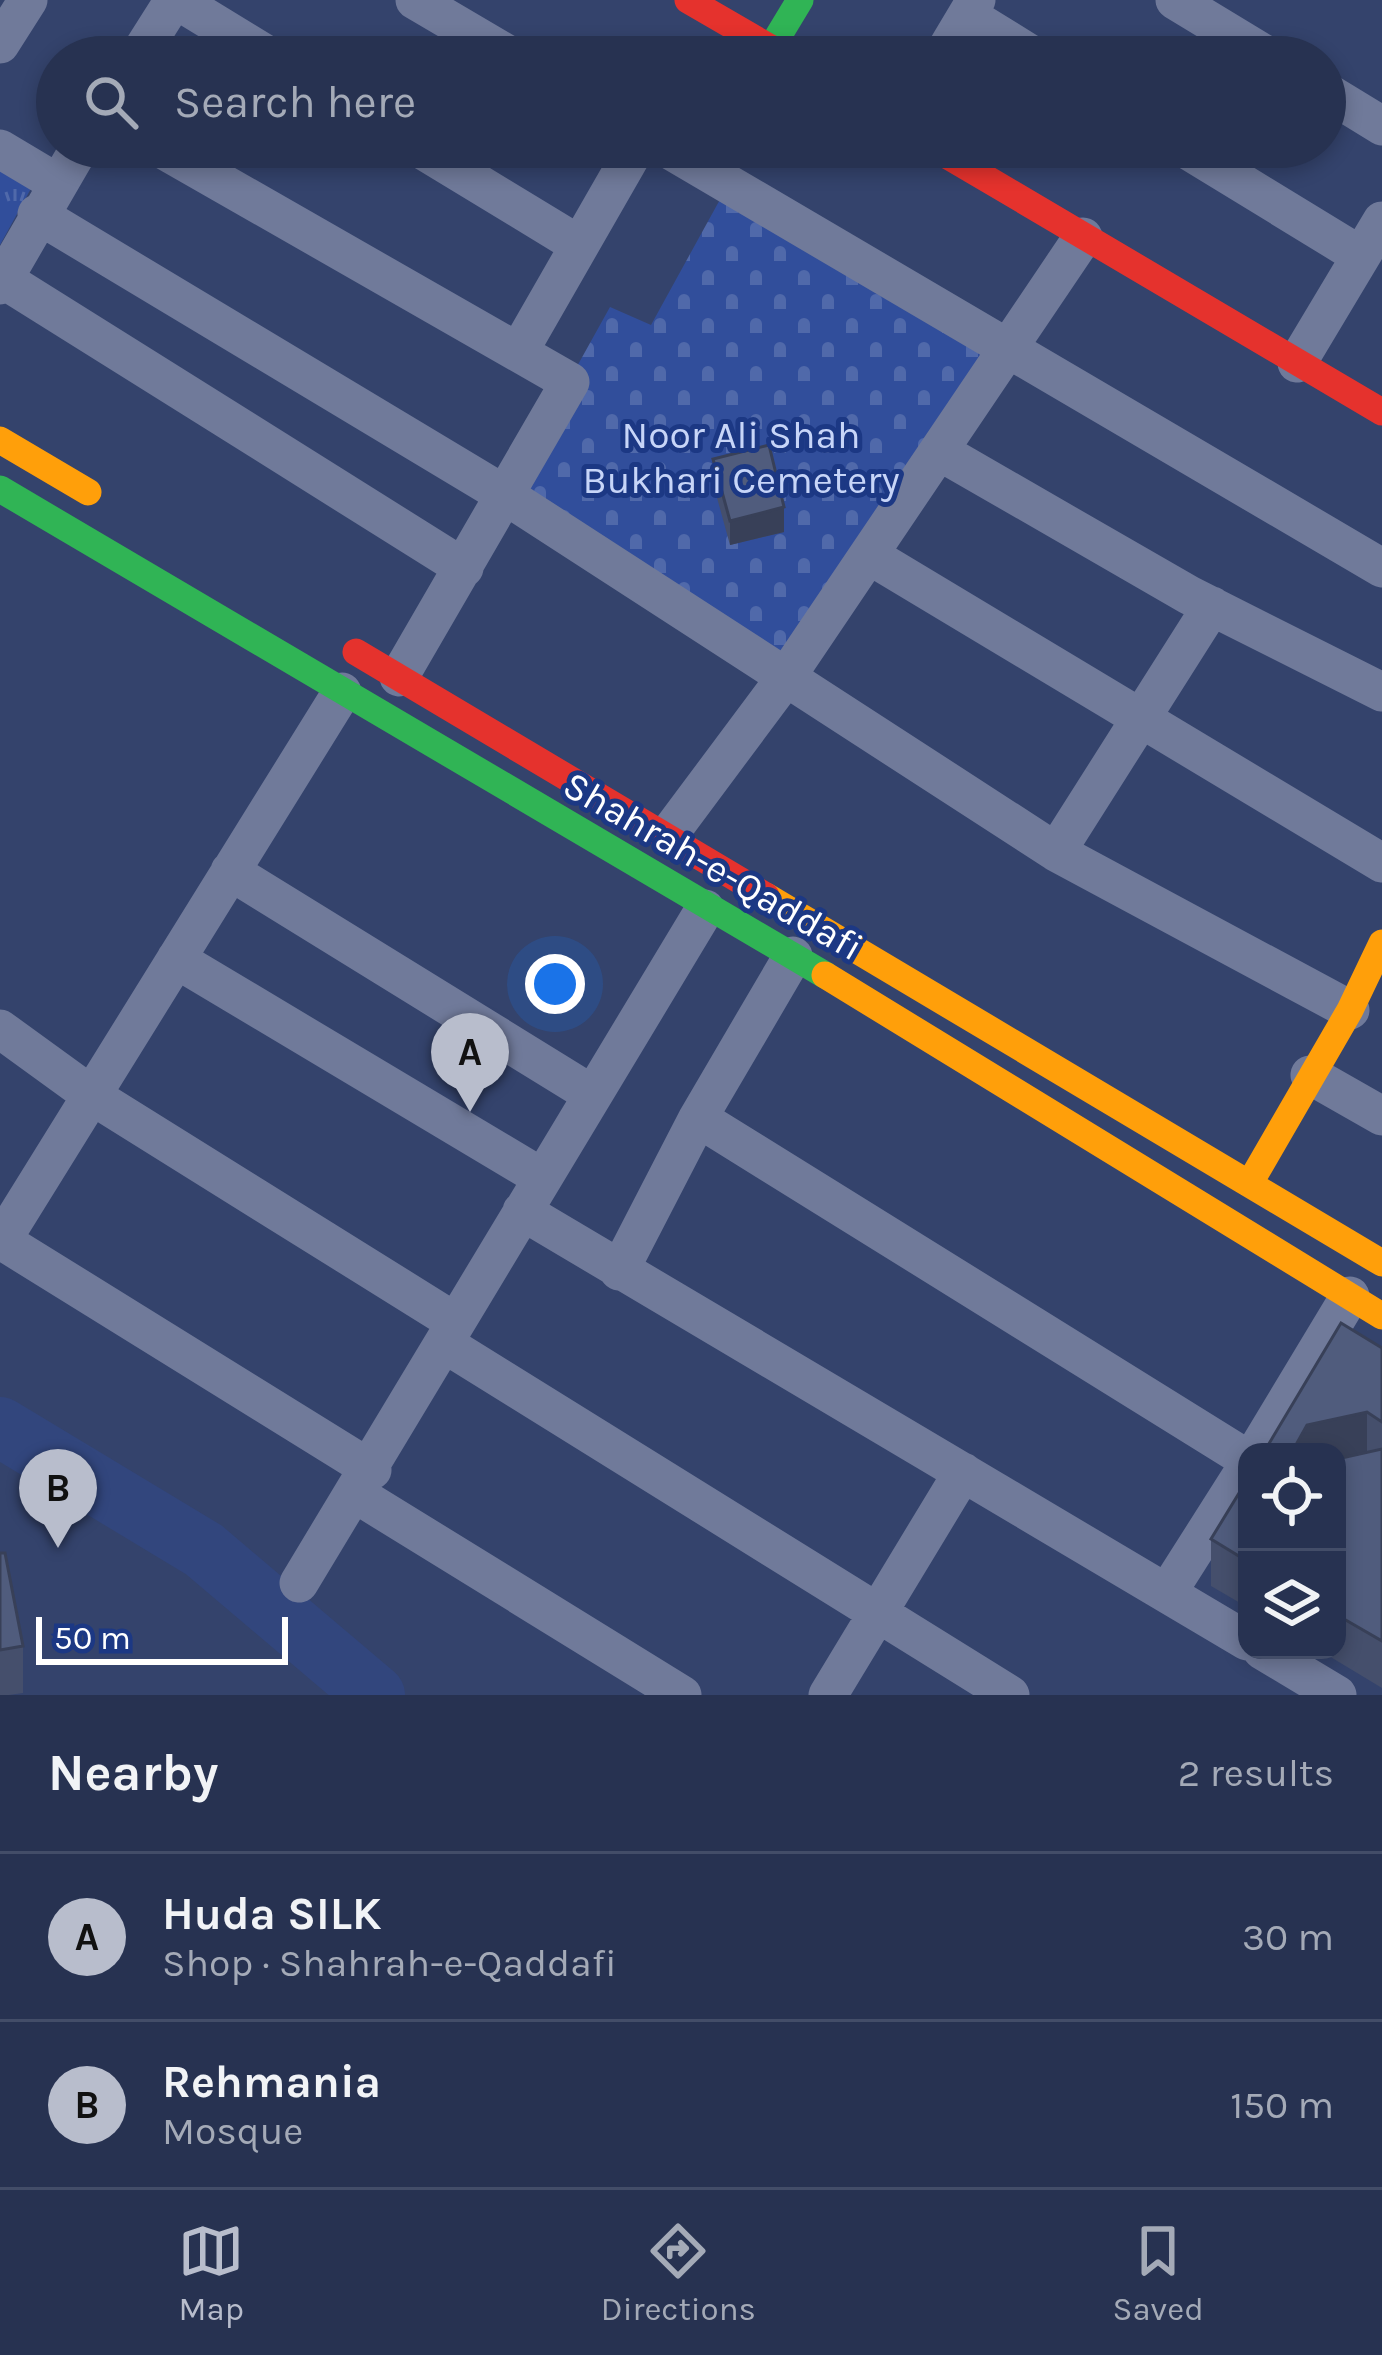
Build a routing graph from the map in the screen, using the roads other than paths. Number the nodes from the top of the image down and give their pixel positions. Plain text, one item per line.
1 (28, 0) edge
2 (176, 0) edge
3 (415, 0) edge
4 (688, 0) edge
5 (800, 0) edge
6 (1175, 0) edge
7 (971, 8) edge
8 (152, 36) edge
9 (235, 36) edge
10 (476, 36) edge
11 (750, 36) edge
12 (785, 36) edge
13 (954, 36) edge
14 (1008, 36) edge
15 (1234, 36) edge
16 (0, 44) edge
17 (1346, 104) edge
18 (1382, 126) edge
19 (0, 149) edge
20 (67, 168) edge
21 (196, 168) edge
22 (452, 168) edge
23 (624, 168) edge
24 (700, 168) edge
25 (968, 168) edge
26 (1217, 168) edge
27 (47, 199) junction
28 (1382, 221) edge
29 (1083, 238) junction
30 (579, 245) junction
31 (1361, 256) junction
32 (2, 282) edge
33 (519, 351) junction
34 (1006, 351) junction
35 (1297, 363) junction
36 (1382, 412) edge
37 (0, 440) edge
38 (939, 451) junction
39 (0, 489) edge
40 (505, 495) junction
41 (120, 512) dead end
42 (869, 555) junction
43 (464, 568) junction
44 (1382, 568) edge
45 (1212, 606) junction
46 (339, 642) dead end
47 (399, 677) junction
48 (786, 677) junction
49 (342, 692) junction
50 (1382, 692) edge
51 (1141, 718) junction
52 (669, 835) junction
53 (1056, 852) junction
54 (1382, 863) edge
55 (230, 871) junction
56 (705, 909) junction
57 (793, 956) junction
58 (1379, 956) edge
59 (176, 959) junction
60 (1350, 1010) junction
61 (0, 1029) edge
62 (1310, 1075) junction
63 (91, 1095) junction
64 (593, 1095) junction
65 (1382, 1116) edge
66 (698, 1118) junction
67 (1251, 1181) junction
68 (531, 1194) junction
69 (1, 1242) edge
70 (1382, 1263) edge
71 (619, 1270) junction
72 (1366, 1306) edge
73 (450, 1333) junction
74 (1263, 1443) edge
75 (1238, 1457) edge
76 (963, 1472) junction
77 (1238, 1478) edge
78 (364, 1482) junction
79 (299, 1583) dead end
80 (1167, 1593) junction
81 (877, 1614) junction
82 (1238, 1636) edge
83 (1277, 1659) edge
84 (682, 1695) edge
85 (828, 1695) edge
86 (1010, 1695) edge
87 (1337, 1695) edge

1 - 16 street
2 - 8 street
2 - 9 street
3 - 10 street
4 - 11 main road
5 - 12 main road
6 - 15 street
7 - 13 street
7 - 14 street
17 - 18 street
19 - 27 street
20 - 27 street
21 - 33 street
22 - 30 street
23 - 30 street
24 - 34 street
25 - 29 main road
26 - 31 street
27 - 32 street
27 - 40 street
28 - 31 street
29 - 34 street
29 - 35 main road
30 - 33 street
31 - 35 street
32 - 43 street
33 - 40 street
34 - 38 street
34 - 44 street
35 - 36 main road
37 - 41 main road
38 - 42 street
38 - 45 street
39 - 49 main road, Shahrah-e-Qaddafi
40 - 43 street
40 - 48 street
42 - 48 street
42 - 51 street
43 - 47 street
45 - 50 street
45 - 51 street
46 - 47 main road, Shahrah-e-Qaddafi
47 - 52 main road, Shahrah-e-Qaddafi
48 - 52 street
48 - 53 street
49 - 55 street
49 - 56 main road, Shahrah-e-Qaddafi
51 - 53 street
51 - 54 street
52 - 67 main road, Shahrah-e-Qaddafi
53 - 60 street
55 - 59 street
55 - 64 street
56 - 57 main road, Shahrah-e-Qaddafi
56 - 64 street
57 - 66 street
57 - 72 main road, Shahrah-e-Qaddafi
58 - 60 main road
59 - 63 street
59 - 68 street
60 - 62 main road
61 - 63 street
62 - 65 street
62 - 67 main road
63 - 69 street
63 - 73 street
64 - 68 street
66 - 71 street
66 - 75 street
67 - 70 main road, Shahrah-e-Qaddafi
68 - 71 street
68 - 73 street
69 - 78 street
71 - 76 street
72 - 74 street
73 - 78 street
73 - 81 street
76 - 80 street
76 - 81 street
77 - 80 street
78 - 79 street
78 - 84 street
80 - 82 street
81 - 85 street
81 - 86 street
83 - 87 street

